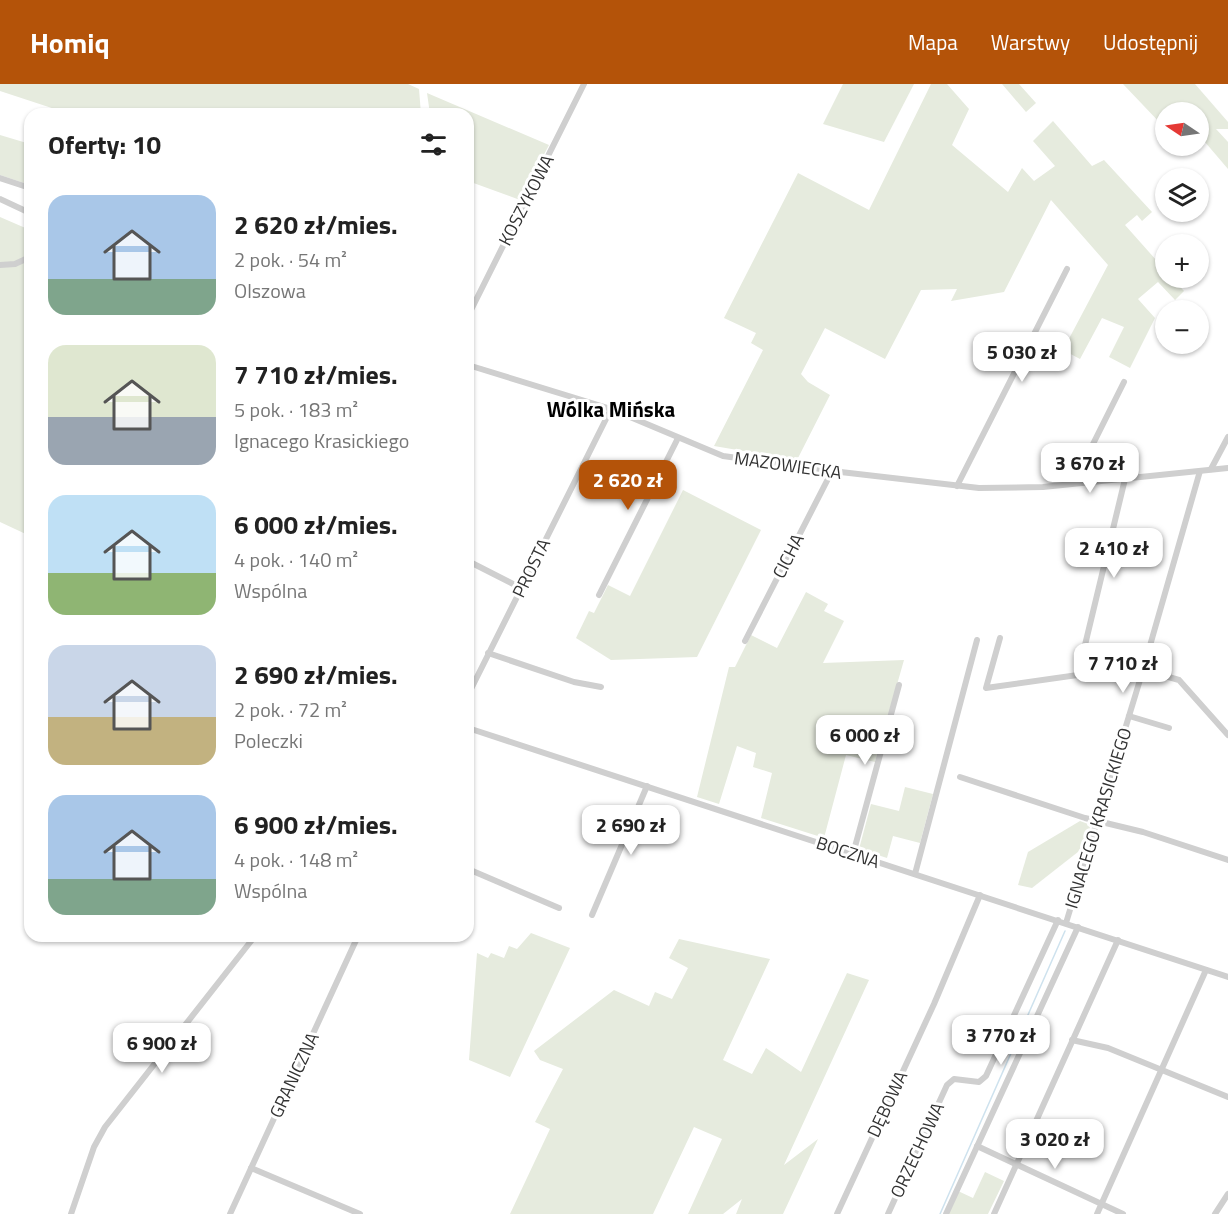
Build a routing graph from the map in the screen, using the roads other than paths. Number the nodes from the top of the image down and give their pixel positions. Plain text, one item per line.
1 (584, 84) edge
2 (0, 178) edge
3 (24, 186) edge
4 (0, 199) edge
5 (24, 210) edge
6 (24, 260) edge
7 (0, 265) edge
8 (1067, 269) dead end
9 (474, 304) edge
10 (474, 366) edge
11 (1124, 382) dead end
12 (611, 409) junction
13 (1228, 437) edge
14 (678, 438) junction
15 (1228, 468) edge
16 (1211, 469) junction
17 (832, 471) junction
18 (1200, 471) junction
19 (1125, 479) junction
20 (1076, 483) junction
21 (957, 486) junction
22 (474, 564) edge
23 (521, 588) junction
24 (599, 595) dead end
25 (1000, 638) dead end
26 (977, 640) dead end
27 (745, 641) dead end
28 (488, 653) junction
29 (1143, 670) junction
30 (1078, 674) junction
31 (474, 682) edge
32 (899, 685) dead end
33 (601, 687) dead end
34 (1129, 716) junction
35 (1169, 728) dead end
36 (474, 730) edge
37 (1228, 735) edge
38 (960, 777) dead end
39 (647, 786) junction
40 (1097, 821) junction
41 (853, 854) junction
42 (1228, 860) edge
43 (474, 872) edge
44 (915, 874) junction
45 (980, 895) junction
46 (559, 908) dead end
47 (592, 915) dead end
48 (1058, 921) junction
49 (1066, 923) junction
50 (1078, 927) junction
51 (1118, 940) junction
52 (250, 942) edge
53 (355, 942) edge
54 (1206, 970) junction
55 (1228, 977) edge
56 (1072, 1040) junction
57 (1161, 1070) junction
58 (1228, 1098) edge
59 (977, 1146) junction
60 (1016, 1164) junction
61 (251, 1168) junction
62 (1228, 1194) edge
63 (1101, 1203) junction
64 (71, 1214) edge
65 (230, 1214) edge
66 (360, 1214) edge
67 (837, 1214) edge
68 (888, 1214) edge
69 (946, 1214) edge
70 (994, 1214) edge
71 (1097, 1214) edge
72 (1123, 1214) edge
73 (1215, 1214) edge

1 - 9 street, KOSZYKOWA
2 - 3 street
4 - 5 street
6 - 7 street
8 - 21 street
10 - 12 street, MAZOWIECKA
11 - 20 street
12 - 14 street, MAZOWIECKA
12 - 23 street, PROSTA
13 - 16 street
14 - 17 street, MAZOWIECKA
14 - 24 street
15 - 16 street, MAZOWIECKA
16 - 18 street, MAZOWIECKA
17 - 21 street, MAZOWIECKA
17 - 27 street, CICHA
18 - 19 street, MAZOWIECKA
18 - 29 street, IGNACEGO KRASICKIEGO
19 - 20 street, MAZOWIECKA
19 - 30 street
20 - 21 street, MAZOWIECKA
22 - 23 street
23 - 28 street, PROSTA
25 - 30 street
26 - 44 street
28 - 31 street, PROSTA
28 - 33 street
29 - 30 street
29 - 34 street, IGNACEGO KRASICKIEGO
29 - 37 street
32 - 41 street
34 - 35 street
34 - 40 street, IGNACEGO KRASICKIEGO
36 - 39 street, BOCZNA
38 - 40 street
39 - 41 street, BOCZNA
39 - 47 street
40 - 42 street
40 - 49 street, IGNACEGO KRASICKIEGO
41 - 44 street, BOCZNA
43 - 46 street
44 - 45 street, BOCZNA
45 - 48 street, BOCZNA
45 - 67 street, DĘBOWA
48 - 49 street, BOCZNA
48 - 68 street, ORZECHOWA
49 - 50 street, BOCZNA
50 - 51 street, BOCZNA
50 - 59 street
51 - 54 street, BOCZNA
51 - 56 street
52 - 64 street
53 - 61 street, GRANICZNA
54 - 55 street, BOCZNA
54 - 57 street
56 - 57 street
56 - 60 street
57 - 58 street
57 - 63 street
59 - 60 street
59 - 69 street
60 - 63 street
60 - 70 street
61 - 65 street, GRANICZNA
61 - 66 street
62 - 73 street
63 - 71 street
63 - 72 street

